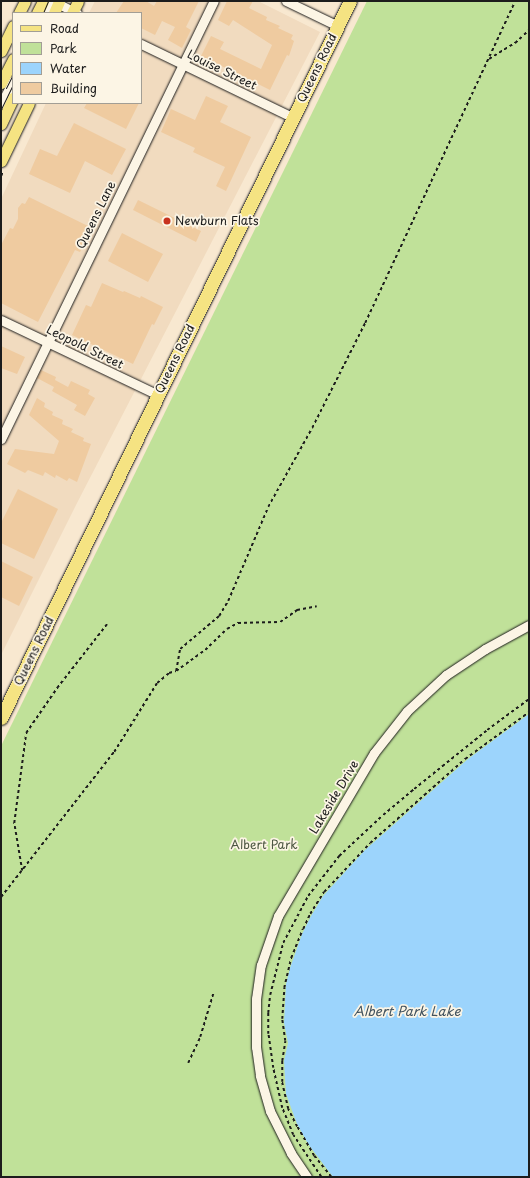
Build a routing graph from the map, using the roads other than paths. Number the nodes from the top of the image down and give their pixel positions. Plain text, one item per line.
1 (25, 1) edge
2 (43, 1) edge
3 (214, 1) edge
4 (286, 1) edge
5 (350, 1) edge
6 (55, 4) edge
7 (75, 10) edge
8 (20, 12) edge
9 (37, 12) edge
10 (46, 12) edge
11 (338, 26) junction
12 (12, 28) edge
13 (142, 44) edge
14 (1, 51) edge
15 (12, 61) edge
16 (183, 64) junction
17 (12, 82) edge
18 (1, 83) edge
19 (12, 100) edge
20 (1, 104) edge
21 (29, 104) edge
22 (292, 118) junction
23 (1, 124) edge
24 (1, 161) edge
25 (1, 320) edge
26 (48, 342) junction
27 (158, 395) junction
28 (1, 439) edge
29 (529, 625) edge
30 (3, 709) edge
31 (307, 1177) edge

1 - 8 main road
2 - 9 main road
3 - 16 street, Queens Lane
4 - 11 street
5 - 11 highway, Queens Road
6 - 7 street
6 - 10 street
11 - 22 highway, Queens Road
12 - 14 main road
13 - 16 street, Louise Street
15 - 18 main road
16 - 22 street, Louise Street
16 - 26 street, Queens Lane
17 - 20 street
19 - 23 main road
21 - 24 main road
22 - 27 highway, Queens Road
25 - 26 street, Leopold Street
26 - 27 street, Leopold Street
26 - 28 street, Queens Lane
27 - 30 highway, Queens Road
29 - 31 street, Lakeside Drive

